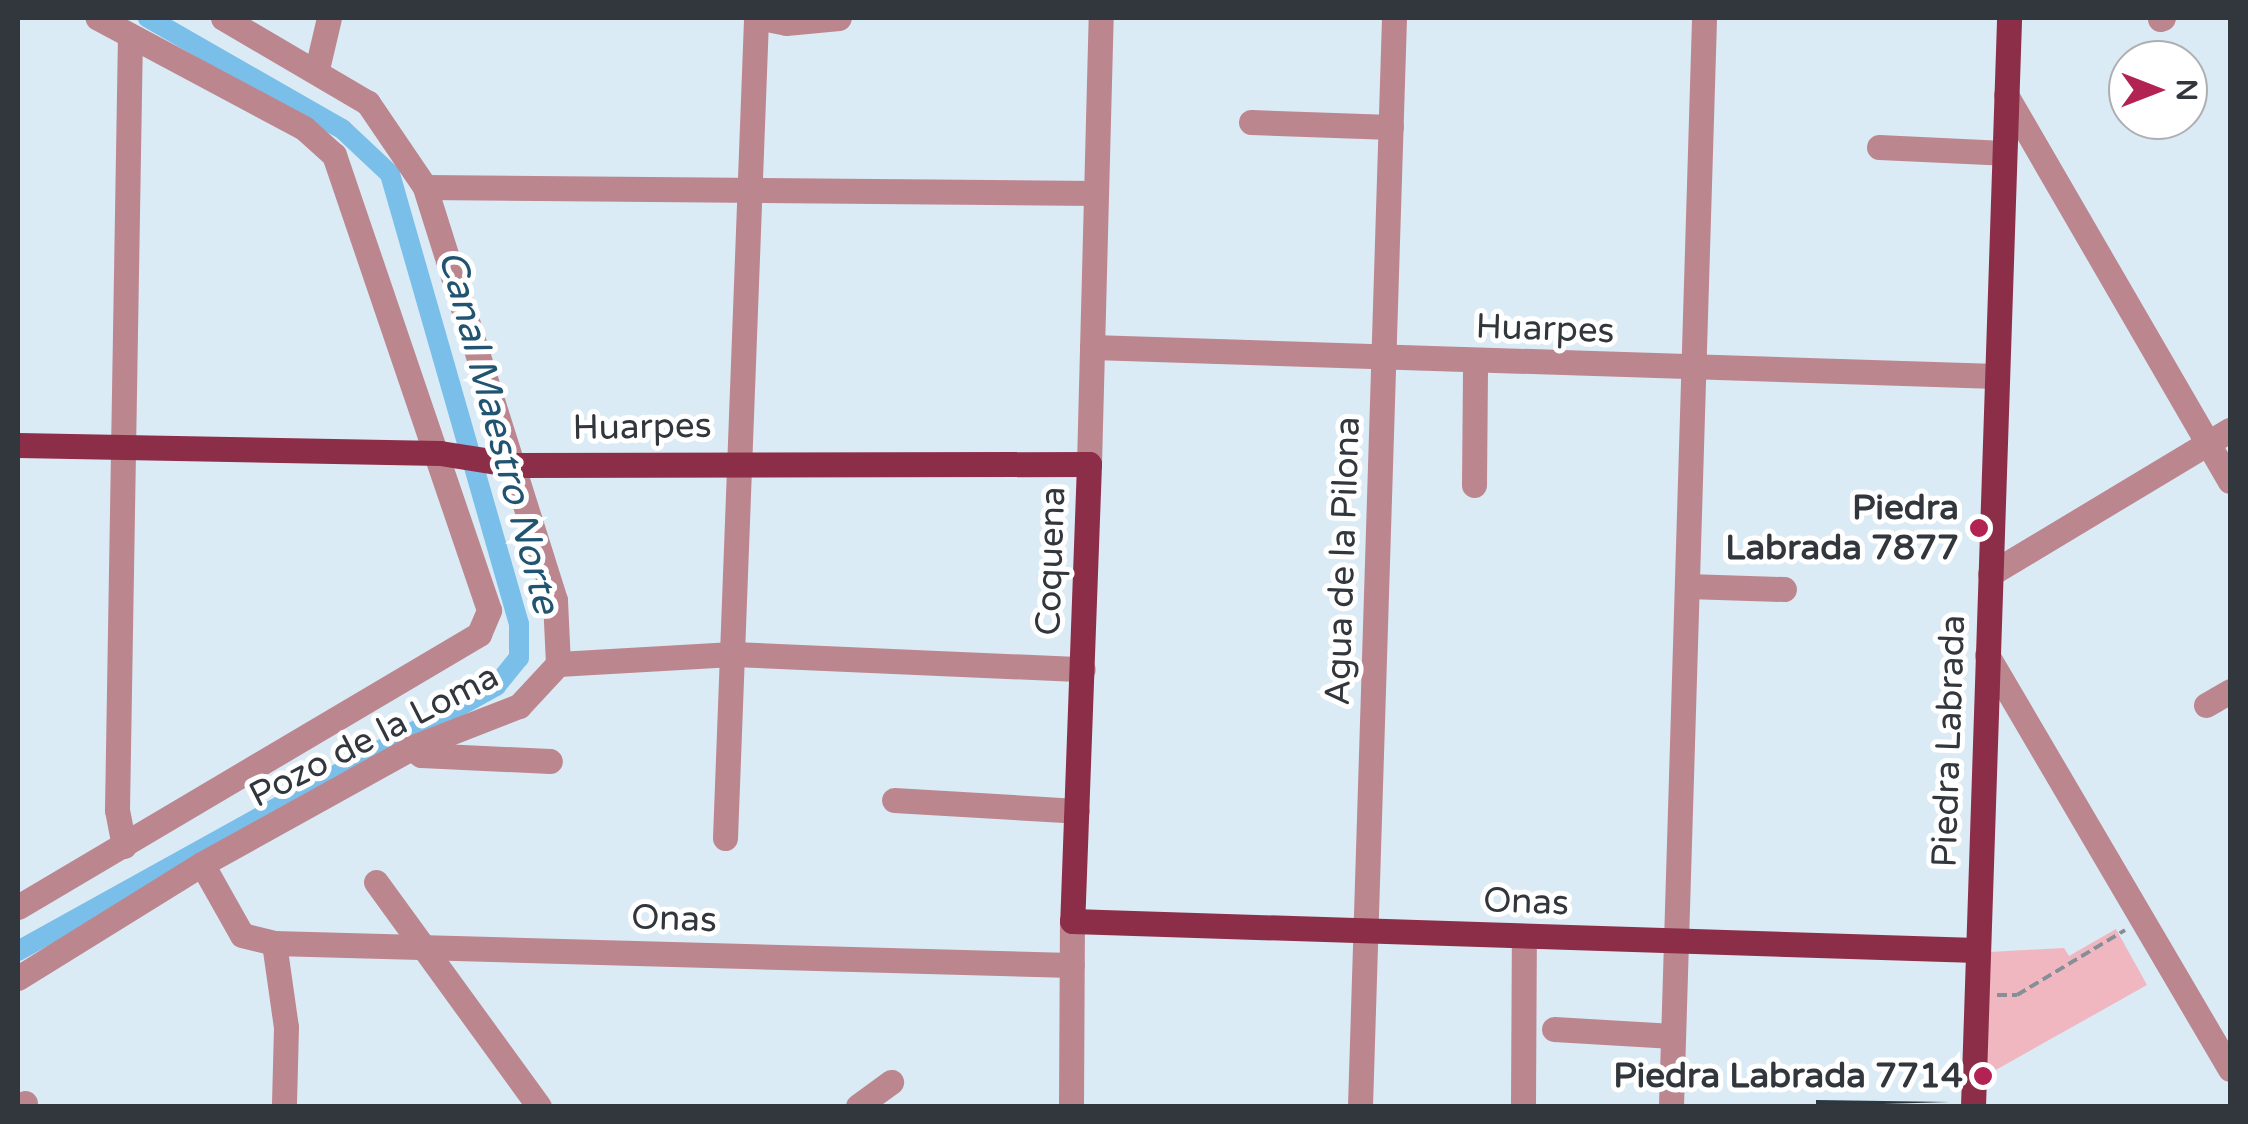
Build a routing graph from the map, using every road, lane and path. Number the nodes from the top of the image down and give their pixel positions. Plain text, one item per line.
1 (98, 18) edge
2 (223, 18) edge
3 (329, 18) edge
4 (758, 18) edge
5 (838, 18) edge
6 (1101, 18) edge
7 (1394, 18) edge
8 (1704, 18) edge
9 (2009, 18) edge
10 (249, 24) edge
11 (130, 36) junction
12 (317, 69) junction
13 (2006, 95) junction
14 (1252, 122) dead end
15 (1391, 127) junction
16 (1879, 147) dead end
17 (2004, 153) junction
18 (750, 186) junction
19 (425, 187) junction
20 (1096, 193) junction
21 (1092, 347) junction
22 (1384, 360) junction
23 (1475, 362) junction
24 (1694, 368) junction
25 (1997, 376) junction
26 (2220, 436) edge
27 (18, 445) edge
28 (122, 448) junction
29 (440, 453) junction
30 (741, 460) junction
31 (516, 464) junction
32 (1089, 464) junction
33 (2230, 480) edge
34 (1474, 485) dead end
35 (1990, 574) junction
36 (1687, 586) junction
37 (1784, 589) dead end
38 (733, 654) junction
39 (1987, 655) junction
40 (558, 664) junction
41 (1083, 669) junction
42 (2230, 691) edge
43 (2206, 705) dead end
44 (411, 748) junction
45 (550, 762) dead end
46 (894, 800) dead end
47 (1077, 811) junction
48 (725, 838) dead end
49 (124, 846) junction
50 (202, 864) junction
51 (376, 882) dead end
52 (18, 907) edge
53 (2142, 920) junction
54 (1072, 921) junction
55 (1366, 933) junction
56 (1524, 937) junction
57 (1676, 941) junction
58 (274, 943) junction
59 (423, 947) junction
60 (1978, 950) junction
61 (1072, 965) junction
62 (18, 978) edge
63 (1976, 994) junction
64 (1554, 1029) dead end
65 (1674, 1036) junction
66 (2230, 1069) edge
67 (891, 1082) dead end
68 (284, 1106) edge
69 (539, 1106) edge
70 (858, 1106) edge
71 (1071, 1106) edge
72 (1360, 1106) edge
73 (1523, 1106) edge
74 (1671, 1106) edge
75 (1973, 1106) edge

1 - 11 street, Pozo de la Loma
2 - 10 street
3 - 12 street
4 - 5 street
4 - 18 street
6 - 20 street, Coquena
7 - 15 street, Agua de la Pilona
8 - 24 street
9 - 13 main road, Piedra Labrada
10 - 12 street
11 - 28 street
11 - 29 street, Pozo de la Loma
12 - 19 street
13 - 17 main road, Piedra Labrada
13 - 26 street
14 - 15 street
15 - 22 street, Agua de la Pilona
16 - 17 street
17 - 25 main road, Piedra Labrada
18 - 19 street
18 - 20 street
18 - 30 street
19 - 31 street
20 - 21 street, Coquena
21 - 22 street, Huarpes
21 - 32 street, Coquena
22 - 23 street, Huarpes
22 - 55 street, Agua de la Pilona
23 - 24 street, Huarpes
23 - 34 street
24 - 25 street, Huarpes
24 - 36 street
25 - 35 main road, Piedra Labrada
26 - 33 street
26 - 35 street
27 - 28 main road, Huarpes
28 - 29 main road, Huarpes
28 - 49 street
29 - 31 main road, Huarpes
29 - 49 street, Pozo de la Loma
30 - 31 main road, Huarpes
30 - 32 main road, Huarpes
30 - 38 street
31 - 40 street
32 - 41 main road, Coquena
35 - 39 main road, Piedra Labrada
36 - 37 street
36 - 57 street
38 - 40 street
38 - 41 street
38 - 48 street
39 - 53 street
39 - 60 main road, Piedra Labrada
40 - 44 street, Pozo de la Loma
41 - 47 main road, Coquena
42 - 43 street
44 - 45 street
44 - 50 street, Pozo de la Loma
46 - 47 street
47 - 54 main road, Coquena
49 - 52 street, Pozo de la Loma
50 - 58 street
50 - 62 street, Pozo de la Loma
51 - 59 street
53 - 63 path
53 - 66 street
54 - 55 main road, Onas
54 - 61 street, Coquena
55 - 56 main road, Onas
55 - 72 street, Agua de la Pilona
56 - 57 main road, Onas
56 - 73 street
57 - 60 main road, Onas
57 - 65 street
58 - 59 street, Onas
58 - 68 street
59 - 61 street, Onas
59 - 69 street
60 - 63 main road, Piedra Labrada
61 - 71 street, Coquena
63 - 75 main road, Piedra Labrada
64 - 65 street
65 - 74 street
67 - 70 street

